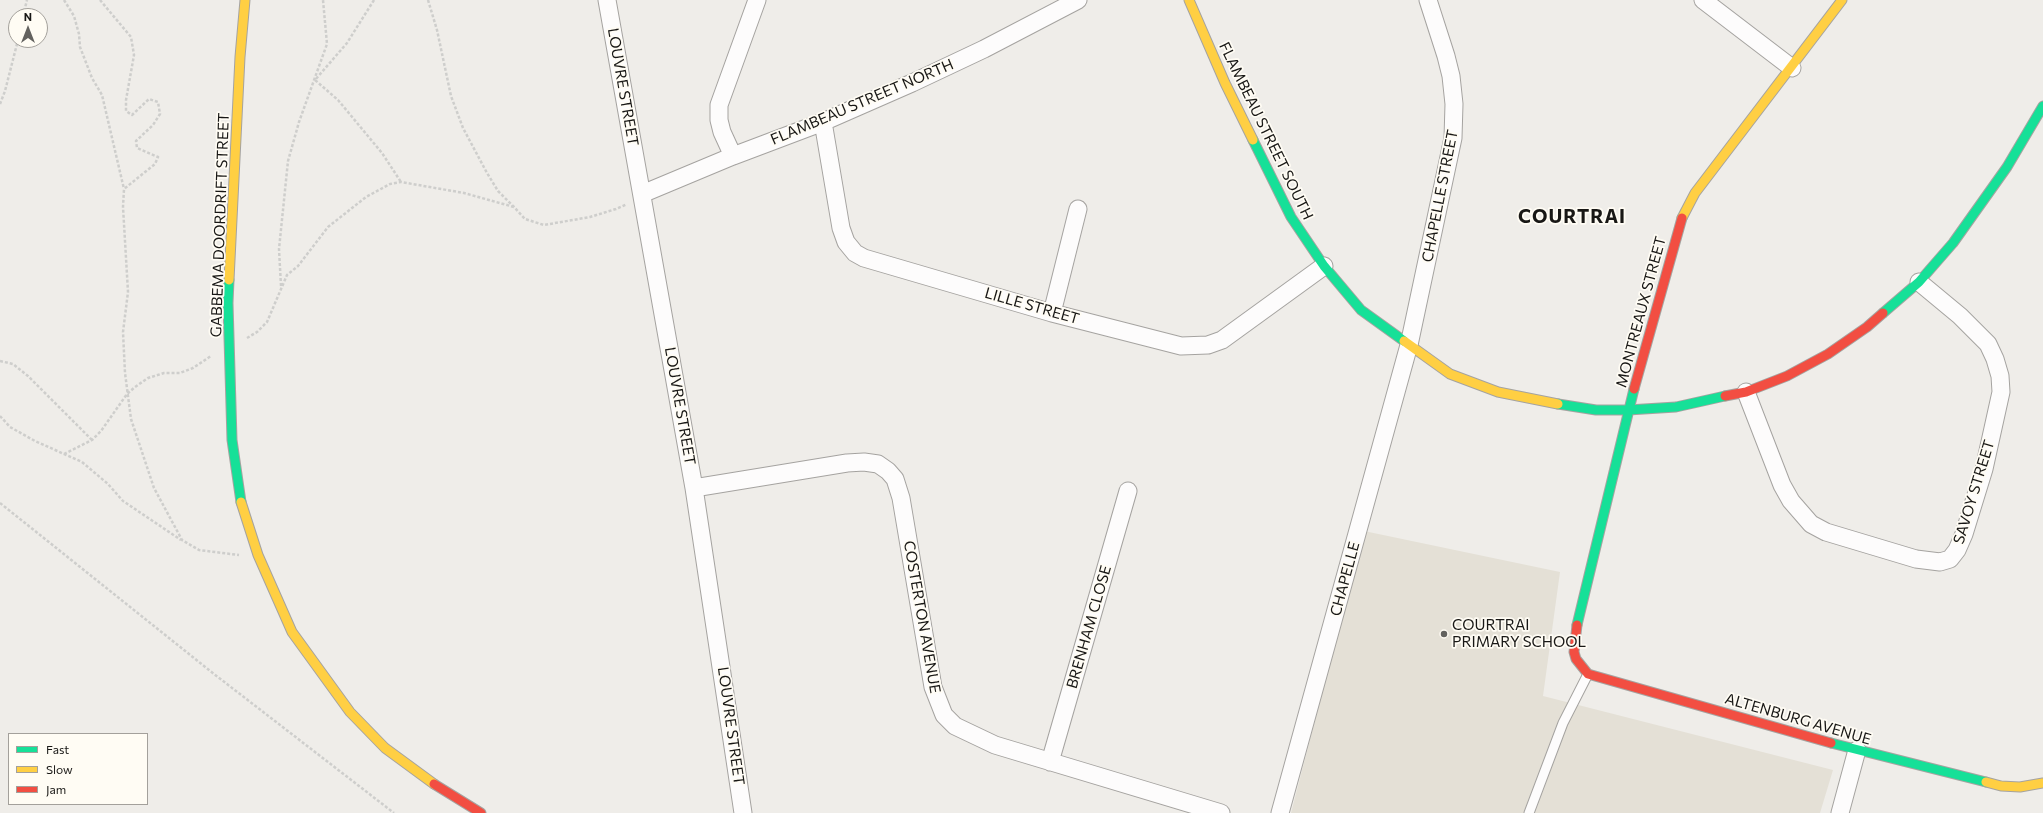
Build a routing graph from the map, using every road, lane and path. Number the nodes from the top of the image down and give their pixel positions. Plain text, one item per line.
1 (64, 0) edge
2 (100, 0) edge
3 (245, 0) edge
4 (323, 0) edge
5 (374, 0) edge
6 (428, 0) edge
7 (607, 0) edge
8 (757, 0) edge
9 (1078, 0) edge
10 (1188, 0) edge
11 (1428, 0) edge
12 (1703, 0) edge
13 (1842, 0) edge
14 (16, 48) edge
15 (1792, 68) junction
16 (315, 80) junction
17 (0, 104) edge
18 (2043, 106) edge
19 (823, 122) junction
20 (733, 156) junction
21 (401, 182) junction
22 (124, 189) junction
23 (642, 194) junction
24 (514, 208) junction
25 (1078, 209) dead end
26 (1324, 266) junction
27 (1919, 282) junction
28 (281, 288) junction
29 (1052, 313) junction
30 (230, 344) junction
31 (1410, 345) junction
32 (0, 361) edge
33 (1746, 392) junction
34 (127, 394) junction
35 (1628, 410) junction
36 (0, 416) edge
37 (92, 440) junction
38 (64, 454) junction
39 (694, 488) junction
40 (1128, 492) dead end
41 (0, 503) edge
42 (182, 540) junction
43 (258, 555) junction
44 (1588, 674) junction
45 (1857, 750) junction
46 (1050, 762) junction
47 (2043, 783) edge
48 (394, 813) edge
49 (481, 813) edge
50 (744, 813) edge
51 (1221, 813) edge
52 (1280, 813) edge
53 (1529, 813) edge
54 (1840, 813) edge

1 - 22 path
2 - 22 path
3 - 30 street, GABBEMA DOORDRIFT STREET
4 - 16 path
5 - 16 path
6 - 24 path
7 - 23 street, LOUVRE STREET
8 - 20 street
9 - 19 street, FLAMBEAU STREET NORTH
10 - 26 street, FLAMBEAU STREET SOUTH
11 - 31 street, CHAPELLE STREET
12 - 15 street
13 - 15 street, MONTREAUX STREET
14 - 17 path
15 - 35 street, MONTREAUX STREET
16 - 21 path
16 - 28 path
18 - 27 street, FLAMBEAU STREET SOUTH
19 - 20 street, FLAMBEAU STREET NORTH
19 - 29 street, LILLE STREET
20 - 23 street, FLAMBEAU STREET NORTH
21 - 24 path
21 - 28 path
22 - 34 path
23 - 24 path
23 - 39 street, LOUVRE STREET
25 - 29 street
26 - 29 street, LILLE STREET
26 - 31 street, FLAMBEAU STREET SOUTH
27 - 33 street, FLAMBEAU STREET SOUTH
27 - 33 street, SAVOY STREET
28 - 30 path
30 - 34 path
30 - 43 street, GABBEMA DOORDRIFT STREET
31 - 35 street, FLAMBEAU STREET SOUTH
31 - 52 street, CHAPELLE
32 - 37 path
33 - 35 street, FLAMBEAU STREET SOUTH
34 - 37 path
34 - 42 path
35 - 44 street, MONTREAUX STREET
36 - 38 path
37 - 38 path
38 - 42 path
39 - 46 street, COSTERTON AVENUE
39 - 50 street, LOUVRE STREET
40 - 46 street, BRENHAM CLOSE
41 - 48 path
42 - 43 path
43 - 49 street, GABBEMA DOORDRIFT STREET
44 - 45 street, ALTENBURG AVENUE
44 - 53 lane
45 - 47 street, ALTENBURG AVENUE
45 - 54 street
46 - 51 street, COSTERTON AVENUE

